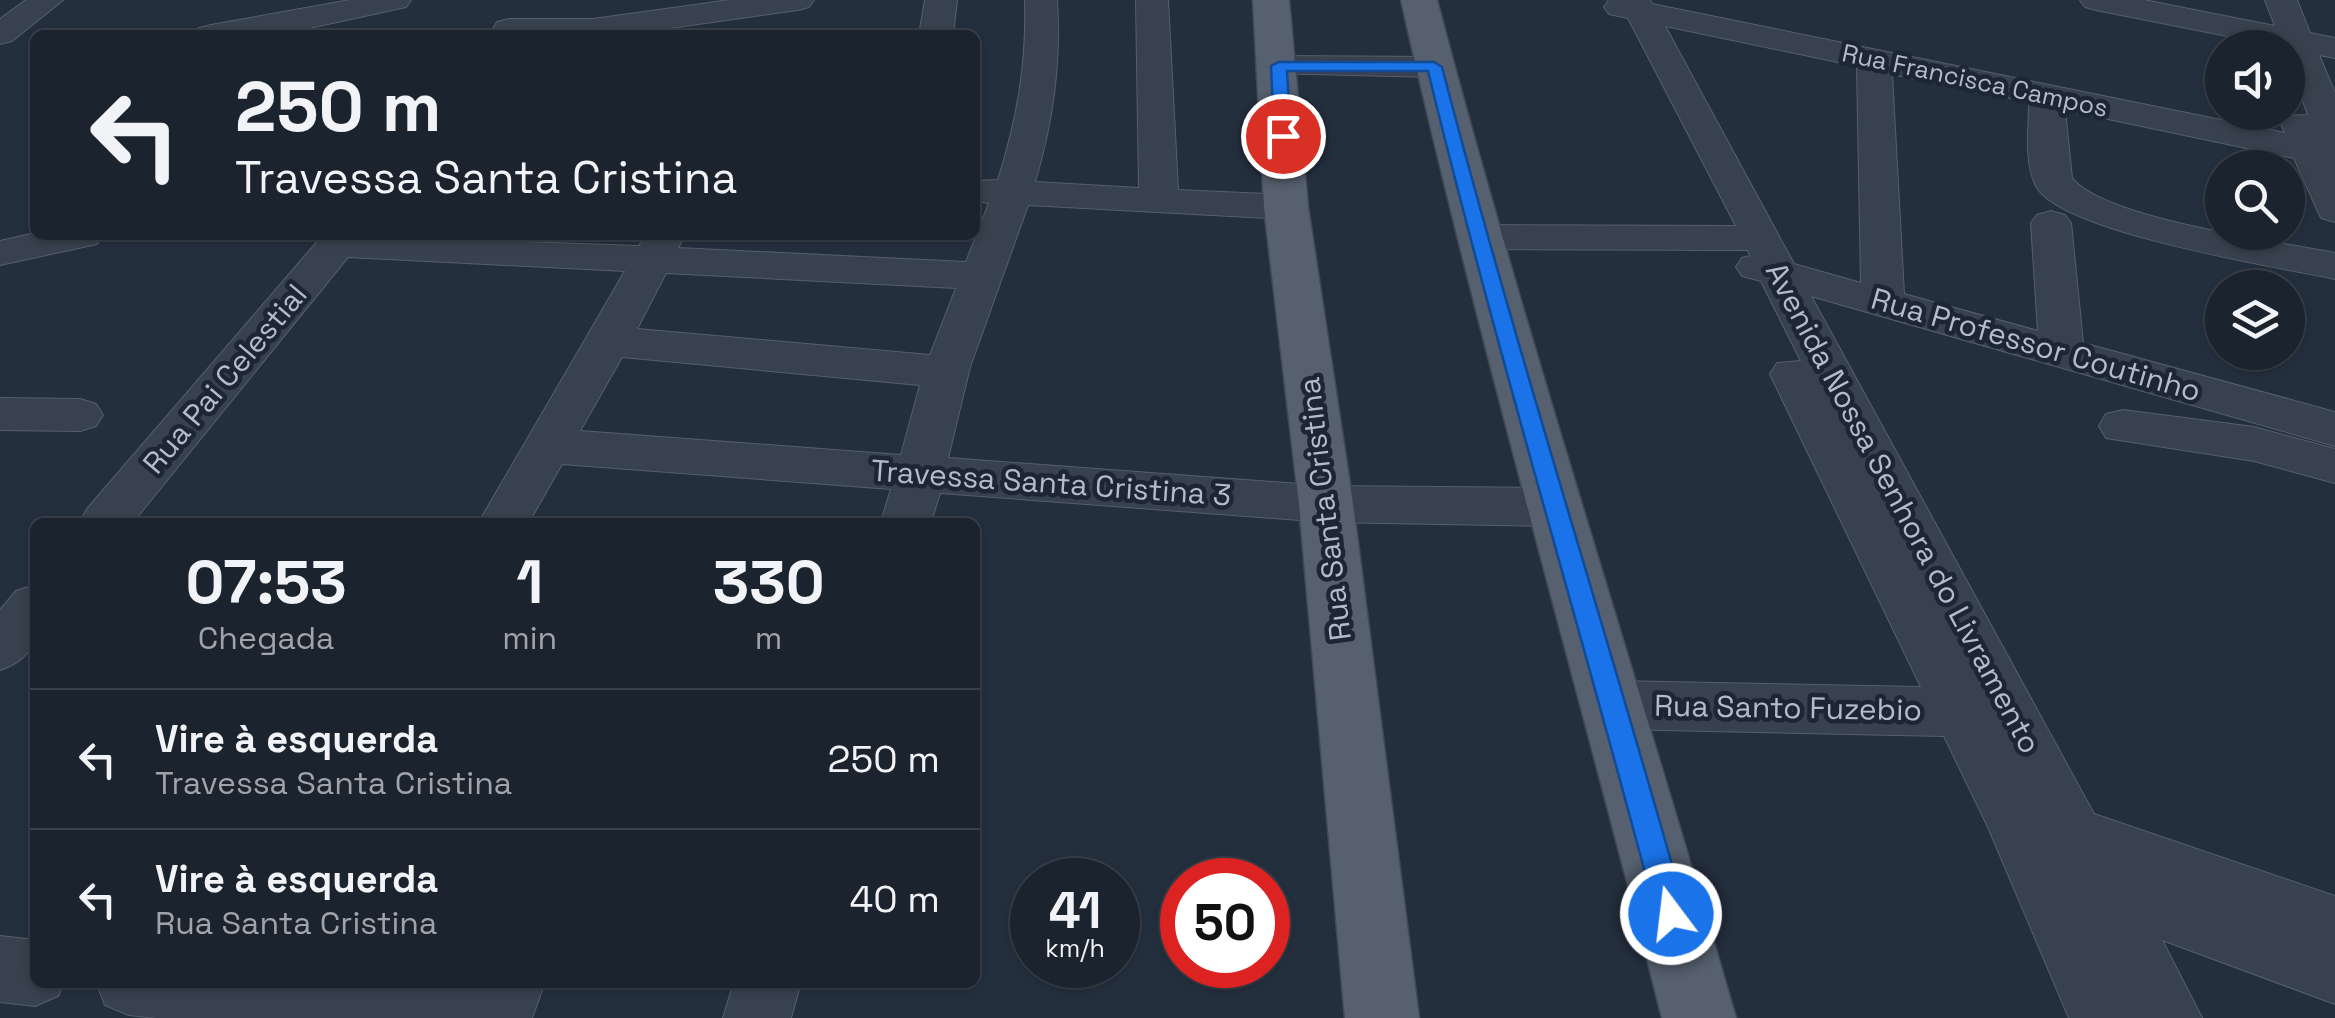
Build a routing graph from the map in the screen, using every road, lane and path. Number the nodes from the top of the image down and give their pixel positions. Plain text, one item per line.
1 (47, 0) edge
2 (296, 0) edge
3 (394, 0) edge
4 (536, 0) edge
5 (798, 0) edge
6 (942, 0) edge
7 (1041, 0) edge
8 (1152, 0) edge
9 (1272, 0) edge
10 (1419, 0) edge
11 (2096, 0) edge
12 (2250, 0) edge
13 (2281, 0) edge
14 (1635, 4) edge
15 (262, 30) edge
16 (268, 30) edge
17 (508, 30) edge
18 (564, 30) edge
19 (937, 30) edge
20 (2230, 30) edge
21 (2269, 30) edge
22 (2276, 30) edge
23 (0, 34) edge
24 (2305, 44) edge
25 (30, 47) edge
26 (0, 48) edge
27 (2335, 48) edge
28 (1874, 59) junction
29 (1279, 66) junction
30 (1434, 67) junction
31 (2046, 95) junction
32 (2305, 102) edge
33 (2305, 118) edge
34 (2324, 142) edge
35 (993, 192) edge
36 (1159, 203) junction
37 (1286, 207) junction
38 (2335, 210) edge
39 (2051, 223) dead end
40 (1478, 238) junction
41 (53, 240) edge
42 (341, 240) edge
43 (10, 247) edge
44 (658, 248) edge
45 (1750, 252) junction
46 (2335, 266) edge
47 (980, 276) junction
48 (1883, 300) junction
49 (609, 341) junction
50 (2062, 353) junction
51 (947, 372) junction
52 (0, 414) edge
53 (80, 415) dead end
54 (2123, 426) dead end
55 (2335, 429) edge
56 (547, 446) junction
57 (2335, 466) edge
58 (922, 473) junction
59 (1326, 504) junction
60 (1556, 507) junction
61 (108, 518) edge
62 (506, 518) edge
63 (907, 518) edge
64 (30, 612) edge
65 (0, 648) edge
66 (1614, 705) junction
67 (1961, 712) junction
68 (2057, 851) junction
69 (2335, 927) edge
70 (0, 970) edge
71 (2335, 971) edge
72 (30, 973) edge
73 (170, 988) edge
74 (510, 988) edge
75 (766, 988) edge
76 (238, 998) edge
77 (474, 1018) edge
78 (498, 1018) edge
79 (757, 1018) edge
80 (1382, 1018) edge
81 (1700, 1018) edge
82 (2103, 1018) edge
83 (2168, 1018) edge

1 - 23 street
2 - 15 street
3 - 16 street
4 - 17 street
5 - 18 street
6 - 19 street
7 - 35 street
8 - 36 street
9 - 29 main road, Rua Santa Cristina
10 - 30 main road
11 - 20 street
12 - 21 street
13 - 22 street
14 - 28 street, Rua Francisca Campos
14 - 34 street, Rua Francisca Campos
14 - 45 street, Avenida Nossa Senhora do Livramento
24 - 27 street
25 - 26 street
28 - 31 street, Rua Francisca Campos
28 - 48 street
29 - 30 street
29 - 37 main road, Rua Santa Cristina
30 - 40 main road
31 - 34 street, Rua Francisca Campos
31 - 46 street
32 - 34 street
33 - 34 street
34 - 38 street
35 - 36 street
35 - 47 street
36 - 37 street
37 - 59 main road, Rua Santa Cristina
39 - 50 street
40 - 45 street, Rua Professor Coutinho
40 - 60 main road
41 - 43 street
42 - 44 street
42 - 61 street, Rua Pai Celestial
44 - 47 street
44 - 49 street
45 - 48 street, Rua Professor Coutinho
45 - 67 street, Avenida Nossa Senhora do Livramento
45 - 68 street, Avenida Nossa Senhora do Livramento
47 - 51 street
48 - 50 street, Rua Professor Coutinho
49 - 51 street
49 - 56 street
50 - 55 street, Rua Professor Coutinho
51 - 58 street
52 - 53 street
54 - 57 street
56 - 58 street, Travessa Santa Cristina 3
56 - 62 street
58 - 59 street, Travessa Santa Cristina 3
58 - 63 street
59 - 60 street, Travessa Santa Cristina 3
59 - 80 main road, Rua Santa Cristina
60 - 66 main road
64 - 65 street
66 - 67 street, Rua Santo Fuzebio
66 - 81 main road
67 - 68 street, Avenida Nossa Senhora do Livramento
68 - 69 street
68 - 71 street
68 - 82 street, Avenida Nossa Senhora do Livramento
68 - 83 street, Avenida Nossa Senhora do Livramento
70 - 72 street
73 - 76 street
74 - 78 street
75 - 79 street
76 - 77 street

